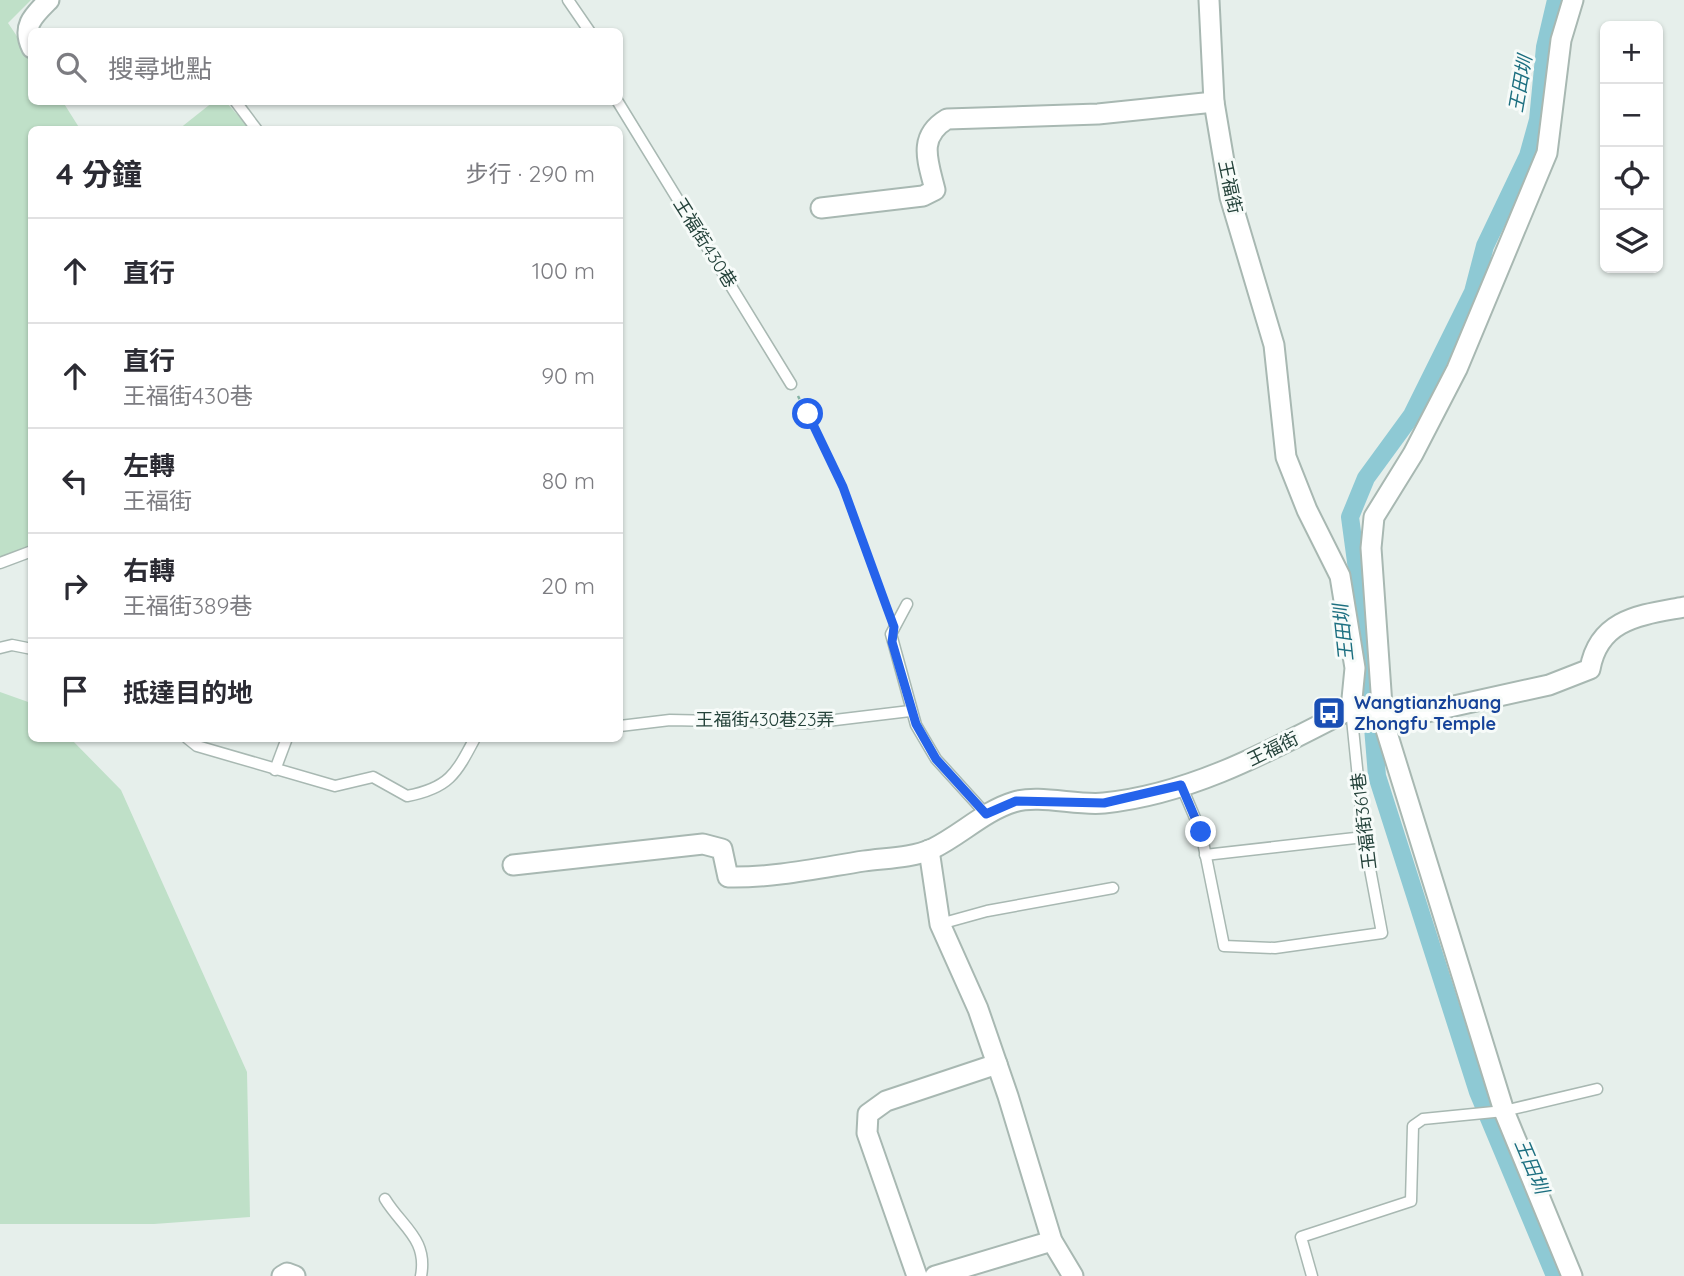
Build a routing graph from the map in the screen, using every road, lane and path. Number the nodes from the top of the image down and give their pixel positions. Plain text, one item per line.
1 (49, 0) edge
2 (568, 0) edge
3 (1209, 0) edge
4 (1573, 0) edge
5 (30, 28) edge
6 (587, 28) edge
7 (1213, 102) junction
8 (238, 105) edge
9 (620, 105) edge
10 (254, 126) edge
11 (821, 208) dead end
12 (791, 384) joint
13 (28, 552) edge
14 (0, 563) edge
15 (907, 604) dead end
16 (1684, 607) edge
17 (894, 627) junction
18 (0, 648) edge
19 (28, 648) edge
20 (1351, 709) junction
21 (911, 711) junction
22 (1383, 720) junction
23 (623, 726) edge
24 (197, 742) edge
25 (286, 742) edge
26 (473, 742) edge
27 (275, 770) junction
28 (1181, 785) junction
29 (986, 814) junction
30 (1364, 837) junction
31 (929, 850) junction
32 (1205, 855) junction
33 (513, 865) dead end
34 (1113, 888) dead end
35 (940, 924) junction
36 (997, 1064) junction
37 (1597, 1089) dead end
38 (1504, 1111) junction
39 (385, 1199) dead end
40 (1052, 1241) junction
41 (282, 1276) edge
42 (295, 1276) edge
43 (421, 1276) edge
44 (917, 1276) edge
45 (934, 1276) edge
46 (1073, 1276) edge
47 (1312, 1276) edge
48 (1572, 1276) edge

1 - 5 street
2 - 6 lane
3 - 7 street, 王福街
4 - 22 street
7 - 11 street
7 - 20 street, 王福街
8 - 10 lane
9 - 12 lane, 王福街430巷
12 - 17 path
13 - 14 lane
15 - 17 lane
16 - 22 street
17 - 21 lane
18 - 19 lane
20 - 22 street
20 - 28 street, 王福街
20 - 30 lane, 王福街361巷
21 - 23 lane, 王福街430巷23弄
21 - 29 lane
22 - 38 street
24 - 27 lane
25 - 27 lane
26 - 27 lane
28 - 29 street, 王福街
28 - 32 lane
29 - 31 street, 王福街
30 - 32 lane
30 - 32 lane, 王福街361巷
31 - 33 street, 王福街
31 - 35 street
34 - 35 lane
35 - 36 street
36 - 40 street
36 - 44 street
37 - 38 lane
38 - 47 lane
38 - 48 street
39 - 43 lane
40 - 45 street
40 - 46 street
41 - 42 street

